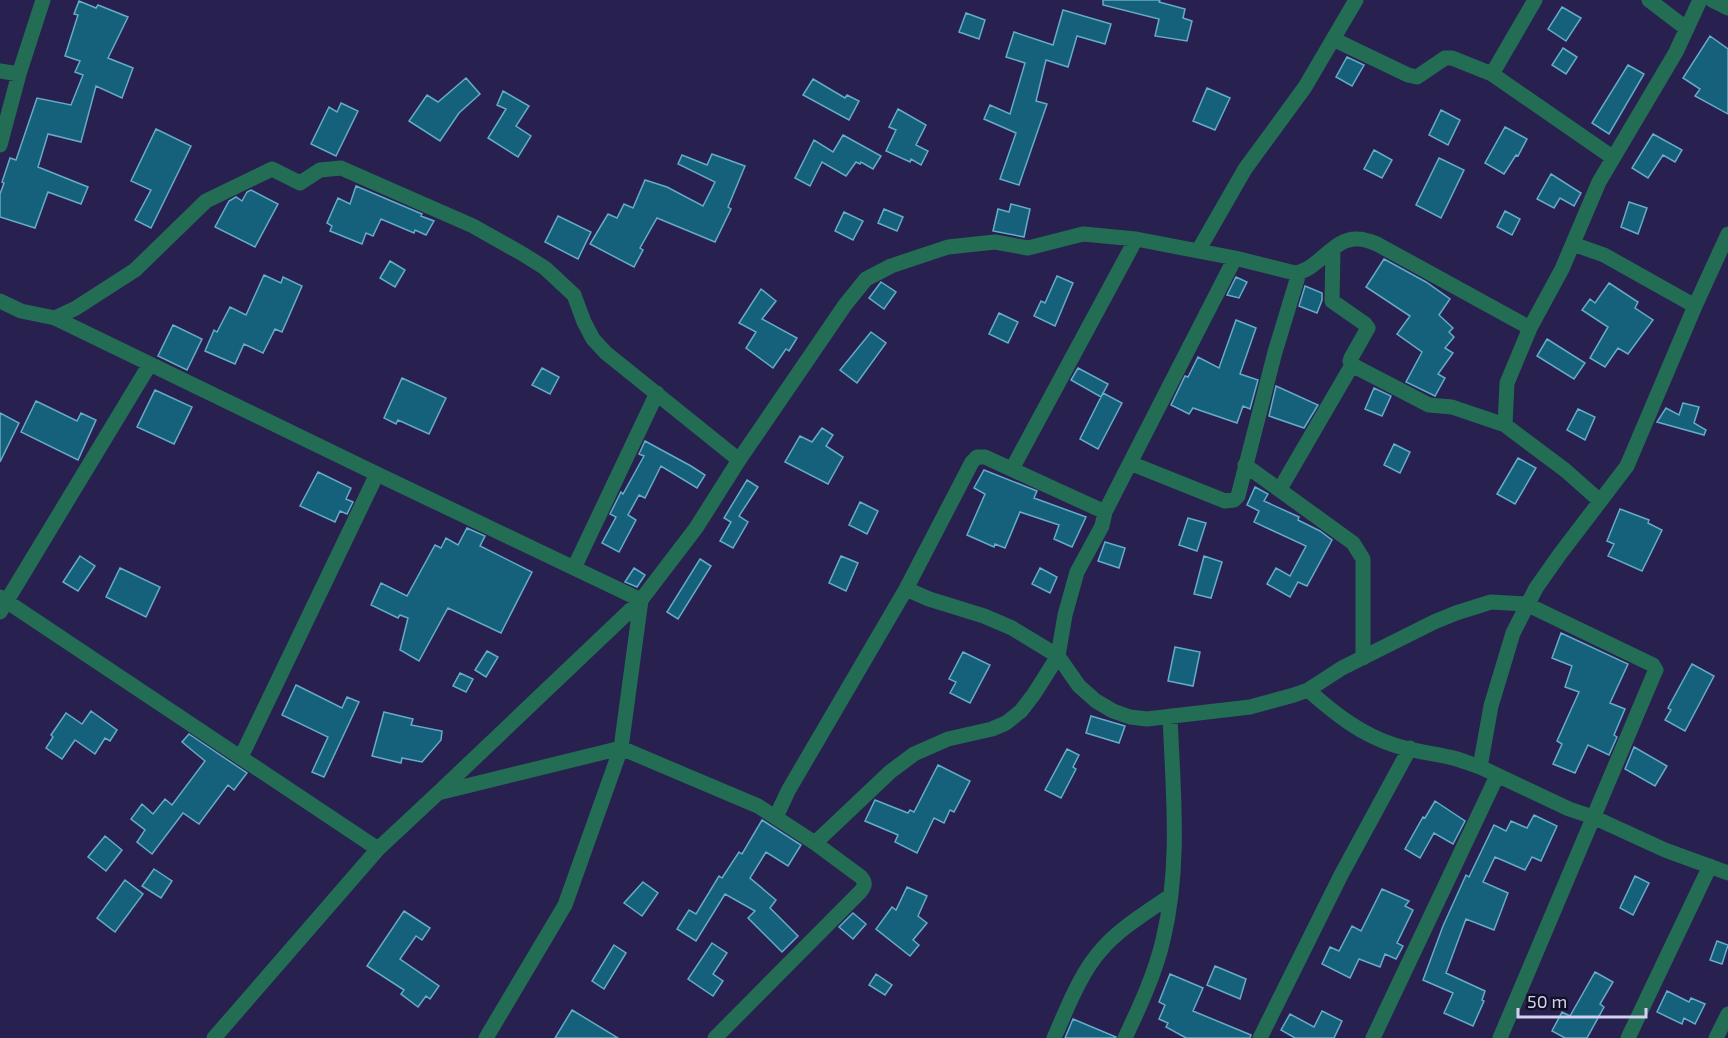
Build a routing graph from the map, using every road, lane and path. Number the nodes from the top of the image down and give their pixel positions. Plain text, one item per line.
1 (43, 0) edge
2 (1356, 0) edge
3 (1535, 0) edge
4 (1648, 0) edge
5 (1700, 0) edge
6 (1712, 0) edge
7 (1728, 8) edge
8 (1688, 29) junction
9 (1333, 39) junction
10 (0, 71) edge
11 (19, 74) junction
12 (1492, 74) junction
13 (0, 146) edge
14 (1612, 158) junction
15 (1728, 234) edge
16 (1136, 239) junction
17 (1573, 244) junction
18 (1333, 249) junction
19 (1198, 251) junction
20 (1235, 258) junction
21 (1299, 273) junction
22 (0, 301) edge
23 (1695, 306) junction
24 (55, 318) junction
25 (1530, 328) junction
26 (150, 364) junction
27 (1352, 364) junction
28 (657, 393) junction
29 (1505, 425) junction
30 (739, 460) junction
31 (1130, 463) junction
32 (1245, 465) junction
33 (1012, 469) junction
34 (377, 474) junction
35 (1280, 489) junction
36 (1600, 501) junction
37 (1105, 512) junction
38 (574, 568) junction
39 (906, 589) junction
40 (641, 600) junction
41 (2, 603) edge
42 (1526, 604) junction
43 (1058, 656) junction
44 (1363, 658) junction
45 (1308, 690) junction
46 (1170, 717) junction
47 (621, 748) junction
48 (1410, 748) junction
49 (241, 757) junction
50 (1480, 767) junction
51 (1497, 776) junction
52 (438, 793) junction
53 (776, 817) junction
54 (1593, 817) junction
55 (815, 843) junction
56 (378, 849) junction
57 (1710, 866) junction
58 (1728, 873) edge
59 (1171, 895) junction
60 (1646, 999) junction
61 (1728, 1014) edge
62 (214, 1038) edge
63 (486, 1038) edge
64 (715, 1038) edge
65 (1054, 1038) edge
66 (1125, 1038) edge
67 (1260, 1038) edge
68 (1372, 1038) edge
69 (1500, 1038) edge
70 (1628, 1038) edge
71 (1639, 1038) edge
72 (1716, 1038) edge

1 - 11 street
2 - 9 street
3 - 12 street
4 - 8 street
5 - 8 street
6 - 7 street
8 - 14 street
9 - 12 street
9 - 19 street
10 - 11 street
11 - 13 street
12 - 14 street
14 - 17 street
15 - 23 street
16 - 19 street
16 - 30 street
16 - 33 street
17 - 23 street
17 - 25 street
18 - 21 street
18 - 25 street
18 - 27 street
19 - 20 street
20 - 21 street
20 - 31 street
21 - 32 street
22 - 24 street
23 - 36 street
24 - 26 street
24 - 28 street
25 - 29 street
26 - 34 street
26 - 41 street
27 - 29 street
27 - 35 street
28 - 30 street
28 - 38 street
29 - 36 street
30 - 40 street
31 - 32 street
31 - 37 street
32 - 35 street
33 - 37 street
33 - 39 street
34 - 38 street
34 - 49 street
35 - 44 street
36 - 42 street
37 - 43 street
38 - 40 street
39 - 43 street
39 - 53 street
40 - 47 street
40 - 52 street
41 - 49 street
42 - 44 street
42 - 50 street
42 - 54 street
43 - 46 street
43 - 55 street
44 - 45 street
45 - 46 street
45 - 48 street
46 - 59 street
47 - 52 street
47 - 53 street
47 - 63 street
48 - 50 street
48 - 67 street
49 - 56 street
50 - 51 street
51 - 54 street
51 - 68 street
52 - 56 street
53 - 55 street
54 - 57 street
54 - 69 street
55 - 64 street
56 - 62 street
57 - 58 street
57 - 60 street
59 - 65 street
59 - 66 street
60 - 70 street
60 - 71 street
61 - 72 street

